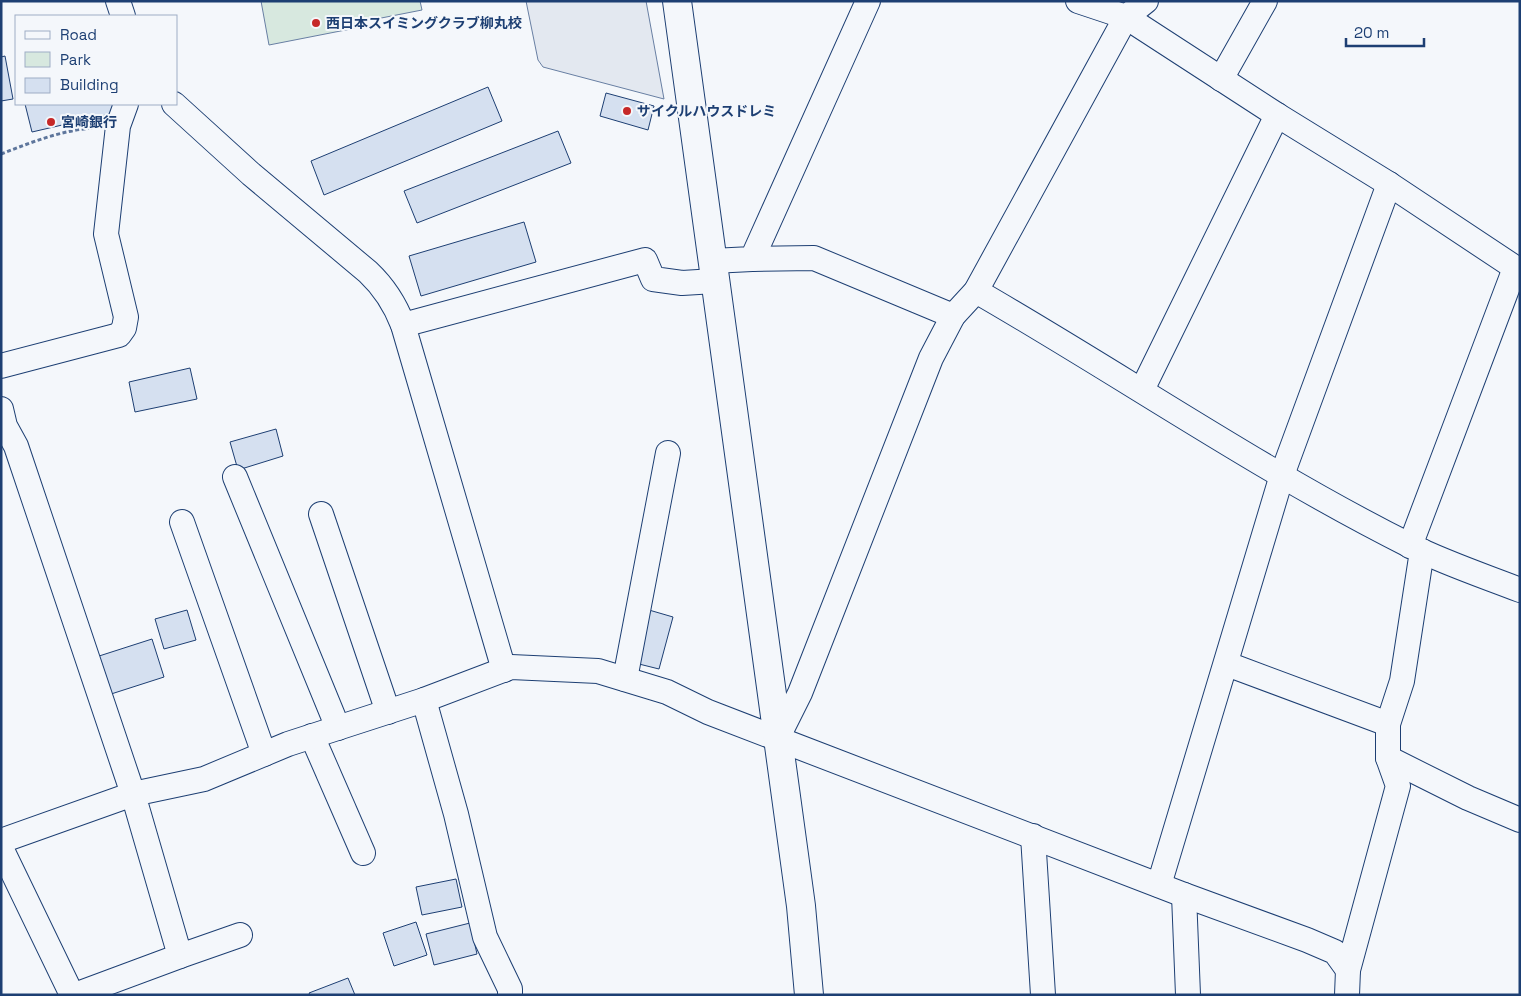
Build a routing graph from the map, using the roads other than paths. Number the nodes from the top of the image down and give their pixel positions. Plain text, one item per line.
1 (118, 1) edge
2 (677, 1) edge
3 (868, 1) edge
4 (1078, 1) edge
5 (1146, 1) edge
6 (1265, 1) edge
7 (123, 15) edge
8 (1126, 17) junction
9 (1221, 79) junction
10 (126, 105) edge
11 (175, 105) edge
12 (1277, 115) junction
13 (1389, 184) junction
14 (752, 259) junction
15 (1517, 270) edge
16 (713, 271) junction
17 (976, 291) junction
18 (953, 316) junction
19 (404, 325) junction
20 (1, 366) edge
21 (1142, 390) junction
22 (1, 410) edge
23 (668, 453) dead end
24 (1282, 475) junction
25 (235, 477) dead end
26 (321, 514) dead end
27 (182, 522) dead end
28 (1416, 548) junction
29 (1520, 590) edge
30 (1227, 664) junction
31 (504, 670) junction
32 (625, 679) junction
33 (424, 700) junction
34 (388, 712) junction
35 (1388, 724) junction
36 (338, 728) junction
37 (312, 736) junction
38 (778, 737) junction
39 (264, 754) junction
40 (1388, 758) junction
41 (133, 794) junction
42 (1520, 820) edge
43 (1032, 836) junction
44 (1, 841) edge
45 (1, 848) edge
46 (362, 853) dead end
47 (1159, 885) junction
48 (1184, 895) junction
49 (240, 936) dead end
50 (180, 956) junction
51 (1348, 970) junction
52 (74, 995) edge
53 (510, 995) edge
54 (809, 995) edge
55 (1043, 995) edge
56 (1188, 995) edge
57 (1347, 995) edge

1 - 7 street
2 - 16 street
3 - 14 street
4 - 8 street
5 - 8 street
6 - 9 street
8 - 9 street
8 - 17 street
9 - 12 street
10 - 20 street
11 - 19 street
12 - 13 street
12 - 21 street
13 - 15 street
13 - 24 street
14 - 16 street
14 - 18 street
15 - 28 street
16 - 19 street
16 - 38 street
17 - 18 street
17 - 21 street
18 - 38 street
19 - 31 street
21 - 24 street
22 - 41 street
23 - 32 street
24 - 28 street
24 - 30 street
25 - 36 street
26 - 34 street
27 - 39 street
28 - 29 street
28 - 35 street
30 - 35 street
30 - 47 street
31 - 32 street
31 - 33 street
32 - 38 street
33 - 34 street
33 - 53 street
34 - 36 street
35 - 40 street
36 - 37 street
37 - 39 street
37 - 46 street
38 - 43 street
38 - 54 street
39 - 41 street
40 - 42 street
40 - 51 street
41 - 44 street
41 - 50 street
43 - 47 street
43 - 55 street
45 - 52 street
47 - 48 street
48 - 51 street
48 - 56 street
49 - 50 street
50 - 52 street
51 - 57 street

